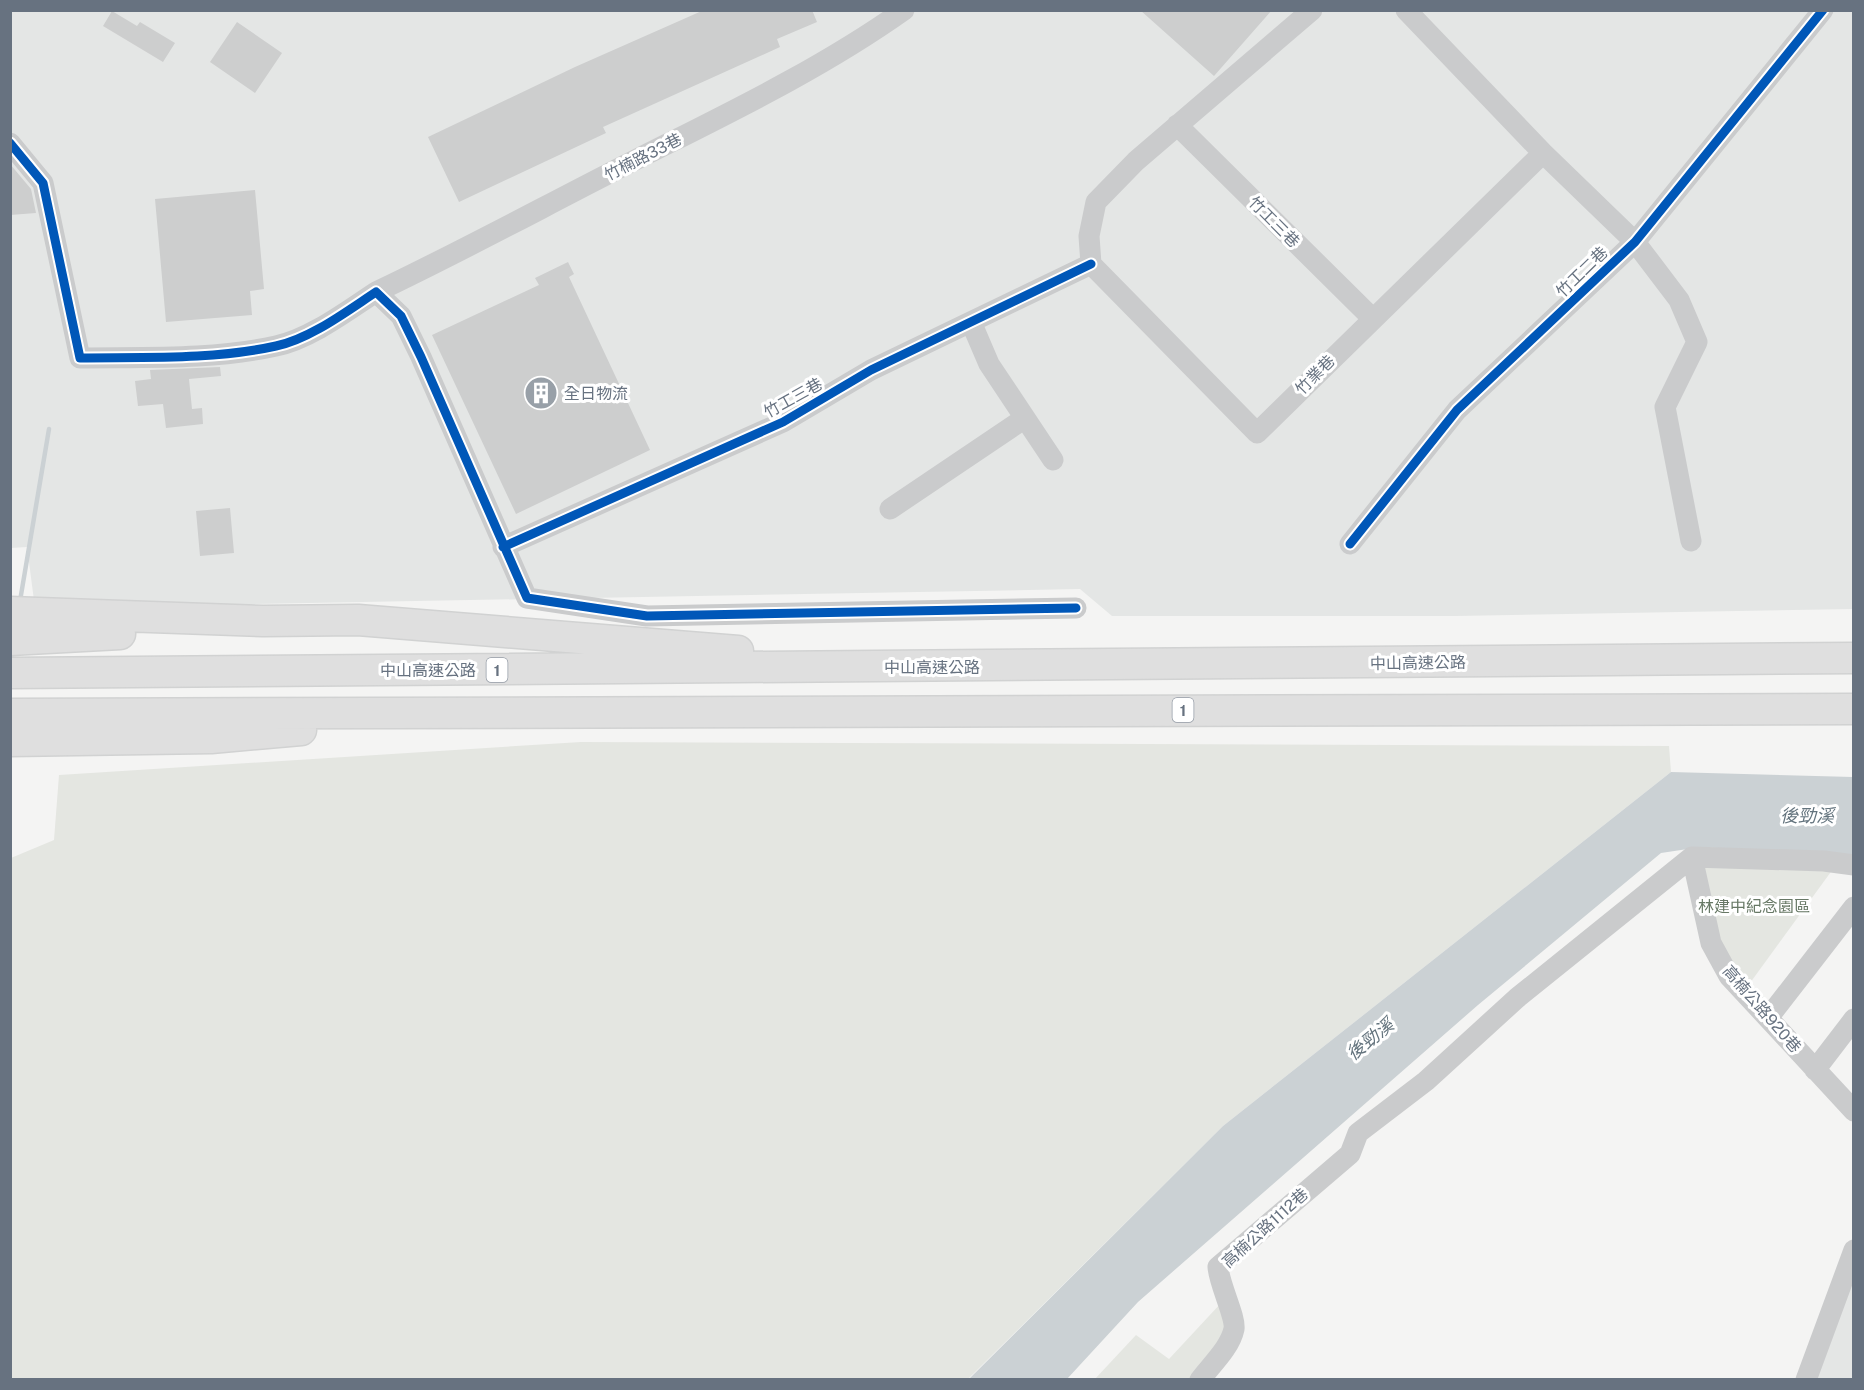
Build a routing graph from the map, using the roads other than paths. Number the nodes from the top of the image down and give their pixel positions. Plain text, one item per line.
1 (904, 10) edge
2 (1312, 10) edge
3 (1407, 10) edge
4 (1823, 10) edge
5 (1177, 125) junction
6 (10, 143) edge
7 (1543, 153) junction
8 (1635, 242) junction
9 (1091, 264) junction
10 (376, 292) junction
11 (1372, 318) junction
12 (971, 322) junction
13 (1025, 418) junction
14 (1053, 460) dead end
15 (890, 509) dead end
16 (1691, 541) dead end
17 (1350, 544) dead end
18 (504, 547) junction
19 (1076, 608) dead end
20 (17, 626) edge
21 (1854, 658) edge
22 (975, 667) junction
23 (15, 673) edge
24 (1854, 709) edge
25 (11, 723) edge
26 (1692, 857) junction
27 (1854, 865) edge
28 (1854, 907) edge
29 (1768, 1018) junction
30 (1854, 1018) edge
31 (1815, 1070) junction
32 (1854, 1111) edge
33 (1854, 1250) edge
34 (1200, 1380) edge
35 (1806, 1380) edge

1 - 10 street, 竹楠路33巷
2 - 5 street
3 - 7 street
4 - 8 street, 竹工二巷
5 - 9 street
5 - 11 street, 竹工三巷
6 - 10 street, 竹楠路33巷
7 - 8 street
7 - 11 street, 竹業巷
8 - 16 street
8 - 17 street, 竹工二巷
9 - 11 street, 竹業巷
9 - 12 street, 竹工三巷
10 - 18 street
12 - 13 street
12 - 18 street, 竹工三巷
13 - 14 street
13 - 15 street
18 - 19 street
20 - 22 highway
21 - 22 highway, 中山高速公路 / 1
22 - 23 highway, 中山高速公路 / 1
24 - 25 highway, 1
26 - 27 street
26 - 29 street, 高楠公路920巷
26 - 34 street, 高楠公路1112巷
28 - 29 street
29 - 31 street, 高楠公路920巷
30 - 31 street
31 - 32 street, 高楠公路920巷
33 - 35 street

